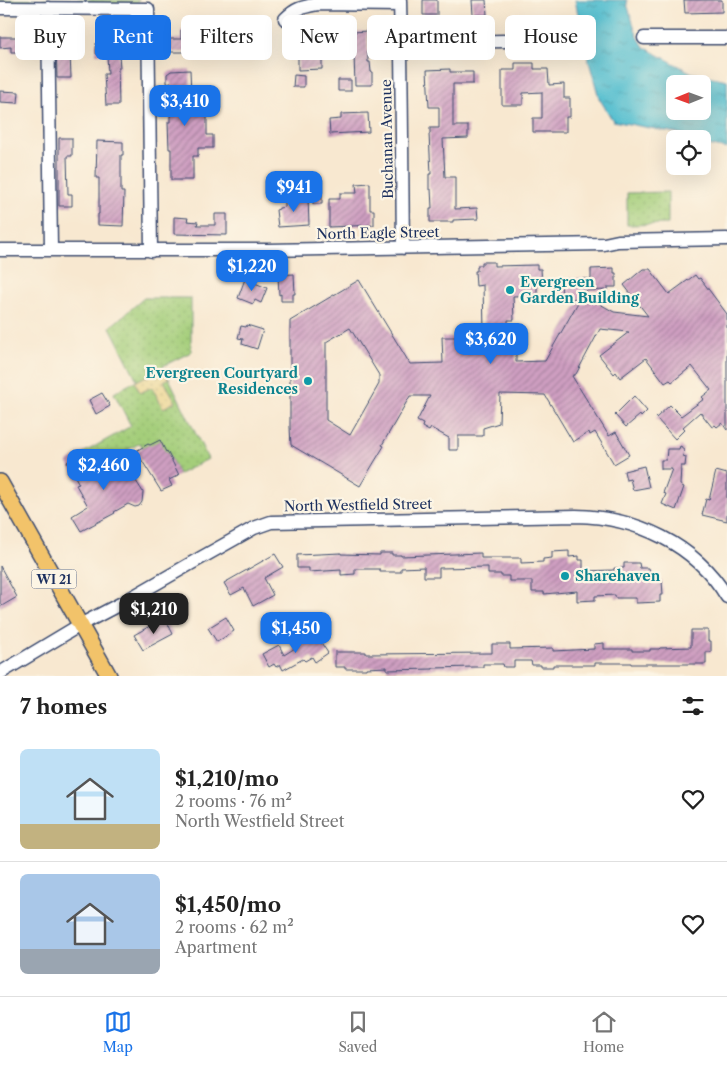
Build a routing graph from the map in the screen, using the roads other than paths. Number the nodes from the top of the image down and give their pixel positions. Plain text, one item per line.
1 (400, 2) edge
2 (0, 8) edge
3 (48, 8) junction
4 (289, 15) edge
5 (401, 15) edge
6 (644, 38) dead end
7 (727, 38) edge
8 (495, 41) edge
9 (505, 41) dead end
10 (402, 60) edge
11 (727, 239) edge
12 (404, 248) junction
13 (0, 250) edge
14 (51, 250) junction
15 (151, 251) junction
16 (0, 482) edge
17 (0, 509) edge
18 (16, 512) junction
19 (727, 597) edge
20 (80, 625) junction
21 (0, 673) edge
22 (109, 676) edge

1 - 4 street
1 - 5 street, Buchanan Avenue
2 - 3 street
3 - 14 street
3 - 15 street
6 - 7 street
8 - 9 street
10 - 12 street, Buchanan Avenue
11 - 12 street, North Eagle Street
12 - 15 street, North Eagle Street
13 - 14 street, North Eagle Street
14 - 15 street, North Eagle Street
16 - 18 main road, WI 21
17 - 18 main road
18 - 20 main road, WI 21
19 - 20 street, North Westfield Street
20 - 21 street, North Westfield Street
20 - 22 main road, WI 21

